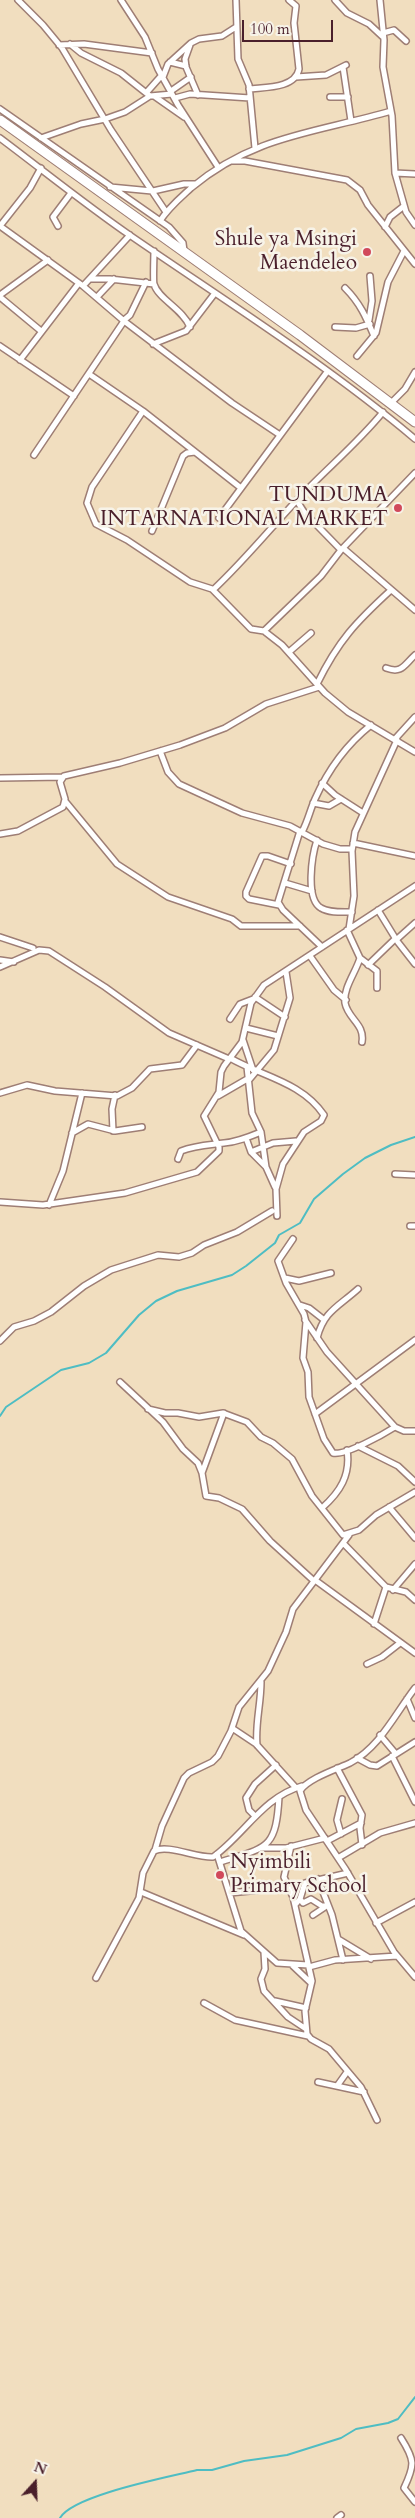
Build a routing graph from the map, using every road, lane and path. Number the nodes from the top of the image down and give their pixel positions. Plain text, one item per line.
1 (18, 0) edge
2 (121, 0) edge
3 (236, 0) edge
4 (290, 0) edge
5 (335, 0) edge
6 (380, 0) edge
7 (236, 27) junction
8 (383, 35) junction
9 (406, 41) dead end
10 (70, 44) junction
11 (190, 44) junction
12 (59, 45) junction
13 (152, 53) junction
14 (170, 62) junction
15 (186, 66) junction
16 (162, 76) junction
17 (191, 77) junction
18 (296, 78) junction
19 (249, 89) junction
20 (173, 94) junction
21 (150, 95) junction
22 (198, 95) junction
23 (330, 97) dead end
24 (348, 97) junction
25 (250, 98) junction
26 (0, 109) edge
27 (391, 111) junction
28 (187, 118) junction
29 (105, 119) junction
30 (0, 120) edge
31 (351, 121) junction
32 (0, 138) edge
33 (41, 138) junction
34 (255, 148) junction
35 (229, 161) junction
36 (218, 167) junction
37 (41, 168) junction
38 (395, 173) junction
39 (415, 174) edge
40 (196, 184) junction
41 (110, 187) junction
42 (152, 191) junction
43 (71, 193) junction
44 (404, 206) junction
45 (166, 212) junction
46 (160, 221) junction
47 (415, 225) edge
48 (0, 226) edge
49 (58, 226) dead end
50 (385, 227) junction
51 (130, 235) junction
52 (154, 251) junction
53 (404, 251) junction
54 (184, 252) junction
55 (48, 260) junction
56 (415, 264) edge
57 (370, 276) dead end
58 (90, 279) junction
59 (114, 280) junction
60 (146, 282) junction
61 (154, 284) junction
62 (81, 285) junction
63 (346, 288) dead end
64 (216, 293) junction
65 (0, 296) edge
66 (96, 298) junction
67 (124, 321) junction
68 (369, 323) junction
69 (190, 326) junction
70 (335, 327) dead end
71 (40, 331) junction
72 (300, 335) junction
73 (374, 336) junction
74 (154, 344) junction
75 (292, 345) junction
76 (0, 346) edge
77 (320, 350) junction
78 (357, 356) dead end
79 (20, 360) junction
80 (313, 361) junction
81 (327, 372) junction
82 (415, 372) edge
83 (89, 374) junction
84 (74, 396) junction
85 (391, 403) junction
86 (144, 411) junction
87 (382, 412) junction
88 (415, 422) edge
89 (280, 435) junction
90 (415, 439) edge
91 (196, 452) junction
92 (34, 455) dead end
93 (415, 473) edge
94 (241, 488) junction
95 (297, 501) junction
96 (219, 518) dead end
97 (152, 531) dead end
98 (342, 549) junction
99 (213, 590) junction
100 (391, 590) junction
101 (415, 610) edge
102 (264, 631) junction
103 (311, 632) dead end
104 (289, 652) junction
105 (415, 655) edge
106 (386, 668) dead end
107 (318, 685) junction
108 (415, 717) edge
109 (371, 725) junction
110 (396, 740) junction
111 (160, 751) junction
112 (415, 752) edge
113 (63, 777) junction
114 (0, 778) edge
115 (322, 783) junction
116 (341, 799) junction
117 (65, 801) junction
118 (313, 803) junction
119 (363, 813) junction
120 (301, 832) junction
121 (0, 834) edge
122 (317, 840) junction
123 (353, 846) junction
124 (415, 856) edge
125 (291, 864) junction
126 (284, 883) junction
127 (415, 886) edge
128 (312, 891) junction
129 (279, 905) junction
130 (378, 910) junction
131 (352, 912) junction
132 (415, 923) edge
133 (300, 926) junction
134 (348, 929) junction
135 (0, 937) edge
136 (396, 940) junction
137 (34, 948) dead end
138 (322, 948) junction
139 (310, 956) junction
140 (360, 958) junction
141 (0, 960) edge
142 (14, 962) junction
143 (415, 964) edge
144 (368, 965) junction
145 (0, 967) edge
146 (286, 972) junction
147 (377, 988) dead end
148 (254, 998) junction
149 (346, 1000) junction
150 (285, 1017) junction
151 (230, 1019) dead end
152 (246, 1028) junction
153 (278, 1036) junction
154 (243, 1040) junction
155 (362, 1042) dead end
156 (197, 1045) junction
157 (229, 1058) junction
158 (247, 1067) junction
159 (256, 1070) junction
160 (249, 1079) junction
161 (0, 1093) edge
162 (82, 1093) junction
163 (115, 1095) junction
164 (218, 1096) junction
165 (142, 1127) dead end
166 (114, 1131) junction
167 (261, 1132) junction
168 (72, 1133) junction
169 (246, 1138) junction
170 (297, 1141) junction
171 (217, 1144) junction
172 (264, 1146) junction
173 (251, 1152) junction
174 (178, 1158) dead end
175 (266, 1166) junction
176 (395, 1174) dead end
177 (415, 1175) edge
178 (276, 1188) junction
179 (0, 1202) edge
180 (49, 1205) junction
181 (293, 1239) dead end
182 (332, 1273) dead end
183 (285, 1278) junction
184 (358, 1289) dead end
185 (300, 1305) junction
186 (305, 1319) junction
187 (324, 1319) junction
188 (317, 1338) junction
189 (415, 1340) edge
190 (0, 1341) edge
191 (406, 1347) junction
192 (415, 1348) edge
193 (120, 1382) dead end
194 (357, 1383) junction
195 (148, 1409) junction
196 (224, 1413) junction
197 (315, 1414) junction
198 (395, 1428) junction
199 (415, 1431) edge
200 (357, 1446) junction
201 (347, 1450) junction
202 (202, 1474) junction
203 (415, 1482) edge
204 (415, 1492) edge
205 (389, 1507) junction
206 (322, 1508) junction
207 (350, 1535) junction
208 (415, 1538) edge
209 (343, 1543) junction
210 (415, 1564) edge
211 (314, 1580) junction
212 (386, 1587) junction
213 (393, 1590) junction
214 (415, 1600) edge
215 (374, 1624) junction
216 (400, 1643) junction
217 (415, 1653) edge
218 (367, 1664) dead end
219 (261, 1681) junction
220 (415, 1688) edge
221 (408, 1702) junction
222 (415, 1708) edge
223 (415, 1718) edge
224 (232, 1728) junction
225 (380, 1735) junction
226 (415, 1742) edge
227 (257, 1745) junction
228 (394, 1755) junction
229 (357, 1758) junction
230 (276, 1765) junction
231 (337, 1768) junction
232 (303, 1786) junction
233 (296, 1788) junction
234 (280, 1797) junction
235 (342, 1799) dead end
236 (415, 1802) edge
237 (255, 1816) junction
238 (361, 1823) junction
239 (415, 1823) edge
240 (341, 1834) junction
241 (326, 1840) junction
242 (362, 1844) junction
243 (291, 1846) junction
244 (260, 1848) junction
245 (155, 1850) junction
246 (217, 1854) junction
247 (338, 1858) junction
248 (220, 1862) junction
249 (348, 1873) junction
250 (318, 1880) junction
251 (289, 1888) junction
252 (141, 1892) junction
253 (230, 1893) junction
254 (300, 1899) junction
255 (415, 1902) edge
256 (295, 1905) junction
257 (326, 1907) junction
258 (313, 1915) dead end
259 (376, 1923) junction
260 (245, 1935) junction
261 (338, 1938) junction
262 (264, 1951) junction
263 (396, 1956) junction
264 (371, 1959) junction
265 (343, 1960) junction
266 (292, 1966) junction
267 (308, 1966) junction
268 (415, 1977) edge
269 (96, 1978) dead end
270 (311, 1983) junction
271 (274, 2001) junction
272 (204, 2003) dead end
273 (306, 2008) junction
274 (306, 2029) junction
275 (308, 2036) junction
276 (347, 2072) junction
277 (318, 2082) dead end
278 (337, 2086) junction
279 (364, 2092) junction
280 (377, 2120) dead end
281 (401, 2438) dead end
282 (415, 2502) edge

1 - 12 street
2 - 13 street
3 - 7 street
4 - 18 street
5 - 8 street
6 - 8 street
7 - 11 street
7 - 19 street
8 - 9 street
8 - 27 street
10 - 12 street
10 - 13 street
10 - 21 street
11 - 14 street
11 - 15 street
12 - 29 street
13 - 16 street
14 - 15 street
14 - 16 street
15 - 17 street
16 - 20 street
16 - 21 street
17 - 20 street
17 - 22 street
18 - 19 street
18 - 24 street
19 - 25 street
20 - 21 street
20 - 22 street
20 - 28 street
21 - 28 street
21 - 29 street
22 - 25 street
23 - 24 street
24 - 31 street
25 - 34 street
26 - 33 street
27 - 31 street
27 - 38 street
28 - 36 street
29 - 33 street
29 - 42 street
30 - 54 highway
31 - 34 street
32 - 37 street
33 - 41 street
34 - 35 street
35 - 36 street
35 - 50 street
36 - 40 street
37 - 43 street
37 - 48 street
38 - 39 street
38 - 44 street
40 - 42 street
40 - 45 street
41 - 42 street
41 - 46 street
42 - 45 street
43 - 49 street
43 - 51 street
44 - 47 street
44 - 50 street
45 - 46 street
46 - 54 street
48 - 55 street
50 - 53 street
51 - 52 street
51 - 58 street
52 - 61 street
52 - 64 street
53 - 56 street
53 - 73 street
54 - 72 highway
55 - 62 street
55 - 65 street
57 - 68 street
58 - 59 street
58 - 62 street
59 - 60 street
59 - 66 street
60 - 61 street
60 - 67 street
61 - 69 street
62 - 66 street
62 - 71 street
63 - 68 street
64 - 69 street
64 - 75 street
65 - 71 street
66 - 67 street
67 - 74 street
67 - 83 street
68 - 70 street
68 - 73 street
69 - 74 street
71 - 79 street
72 - 75 street
72 - 77 highway
73 - 78 street
74 - 89 street
75 - 80 street
76 - 79 street
77 - 80 street
77 - 85 highway
79 - 84 street
80 - 81 street
81 - 87 street
81 - 89 street
82 - 85 street
83 - 84 street
83 - 86 street
84 - 92 street
85 - 88 highway
86 - 91 street
86 - 99 street
87 - 90 street
87 - 95 street
89 - 94 street
91 - 94 street
91 - 97 street
93 - 98 street
94 - 96 street
95 - 98 street
95 - 99 street
98 - 100 street
98 - 102 street
99 - 102 street
100 - 101 street
100 - 107 street
102 - 104 street
103 - 104 street
104 - 107 street
105 - 106 street
107 - 109 street
107 - 111 street
108 - 110 street
109 - 110 street
109 - 115 street
110 - 112 street
110 - 119 street
111 - 113 street
111 - 120 street
113 - 114 street
113 - 117 street
115 - 116 street
115 - 118 street
116 - 118 street
116 - 119 street
117 - 121 street
117 - 133 street
118 - 120 street
119 - 123 street
120 - 122 street
120 - 125 street
122 - 123 street
122 - 128 street
123 - 124 street
123 - 131 street
125 - 126 street
125 - 129 street
126 - 128 street
126 - 129 street
127 - 130 street
128 - 131 street
129 - 133 street
130 - 134 street
130 - 136 street
131 - 134 street
132 - 136 street
133 - 138 street
134 - 138 street
134 - 140 street
135 - 137 street
136 - 143 street
136 - 144 street
138 - 139 street
139 - 146 street
139 - 149 street
140 - 144 street
140 - 149 street
141 - 142 street
142 - 145 street
142 - 156 street
144 - 147 street
146 - 148 street
146 - 150 street
148 - 150 street
148 - 151 street
148 - 152 street
149 - 155 street
150 - 153 street
152 - 153 street
152 - 154 street
153 - 159 street
154 - 157 street
154 - 159 street
156 - 157 street
156 - 163 street
157 - 158 street
157 - 164 street
158 - 159 street
158 - 160 street
159 - 160 street
159 - 170 street
160 - 164 street
160 - 167 street
161 - 162 street
162 - 163 street
162 - 168 street
163 - 166 street
164 - 171 street
165 - 166 street
166 - 168 street
167 - 169 street
167 - 172 street
168 - 180 street
169 - 171 street
169 - 173 street
170 - 172 street
170 - 178 street
171 - 174 street
171 - 180 street
172 - 173 street
172 - 175 street
173 - 175 street
175 - 178 street
176 - 177 street
178 - 190 street
179 - 180 street
181 - 183 street
182 - 183 street
183 - 185 street
184 - 187 street
185 - 186 street
185 - 187 street
186 - 188 street
186 - 197 street
187 - 188 street
188 - 194 street
189 - 191 street
191 - 192 street
191 - 194 street
193 - 195 street
194 - 197 street
194 - 198 street
195 - 196 street
195 - 202 street
196 - 202 street
196 - 206 street
197 - 201 street
198 - 199 street
198 - 200 street
200 - 201 street
200 - 203 street
201 - 206 street
202 - 211 street
204 - 205 street
205 - 207 street
205 - 208 street
206 - 207 street
207 - 209 street
209 - 211 street
209 - 212 street
210 - 213 street
211 - 215 street
211 - 219 street
212 - 213 street
212 - 215 street
213 - 214 street
215 - 216 street
216 - 217 street
216 - 218 street
219 - 224 street
219 - 227 street
220 - 221 street
221 - 222 street
221 - 223 street
221 - 225 street
224 - 227 street
224 - 245 street
225 - 228 street
225 - 229 street
226 - 228 street
227 - 230 street
228 - 229 street
228 - 236 street
229 - 231 street
230 - 233 street
230 - 237 street
231 - 232 street
231 - 238 street
232 - 233 street
232 - 241 street
233 - 234 street
234 - 237 street
234 - 244 street
235 - 240 street
237 - 246 street
238 - 240 street
238 - 242 street
239 - 242 street
240 - 241 street
241 - 243 street
241 - 247 street
242 - 247 street
243 - 244 street
243 - 251 street
244 - 248 street
245 - 246 street
245 - 252 street
246 - 248 street
247 - 249 street
248 - 253 street
249 - 250 street
249 - 259 street
250 - 254 street
250 - 257 street
251 - 253 street
251 - 256 street
252 - 260 street
252 - 269 street
253 - 260 street
254 - 256 street
254 - 257 street
255 - 259 street
256 - 267 street
257 - 258 street
257 - 261 street
259 - 263 street
260 - 262 street
261 - 264 street
261 - 265 street
262 - 266 street
262 - 271 street
263 - 264 street
263 - 268 street
264 - 265 street
265 - 267 street
266 - 267 street
266 - 270 street
267 - 270 street
270 - 273 street
271 - 273 street
271 - 274 street
272 - 275 street
273 - 274 street
274 - 275 street
275 - 276 street
276 - 278 street
276 - 279 street
277 - 278 street
278 - 279 street
279 - 280 street
281 - 282 street

